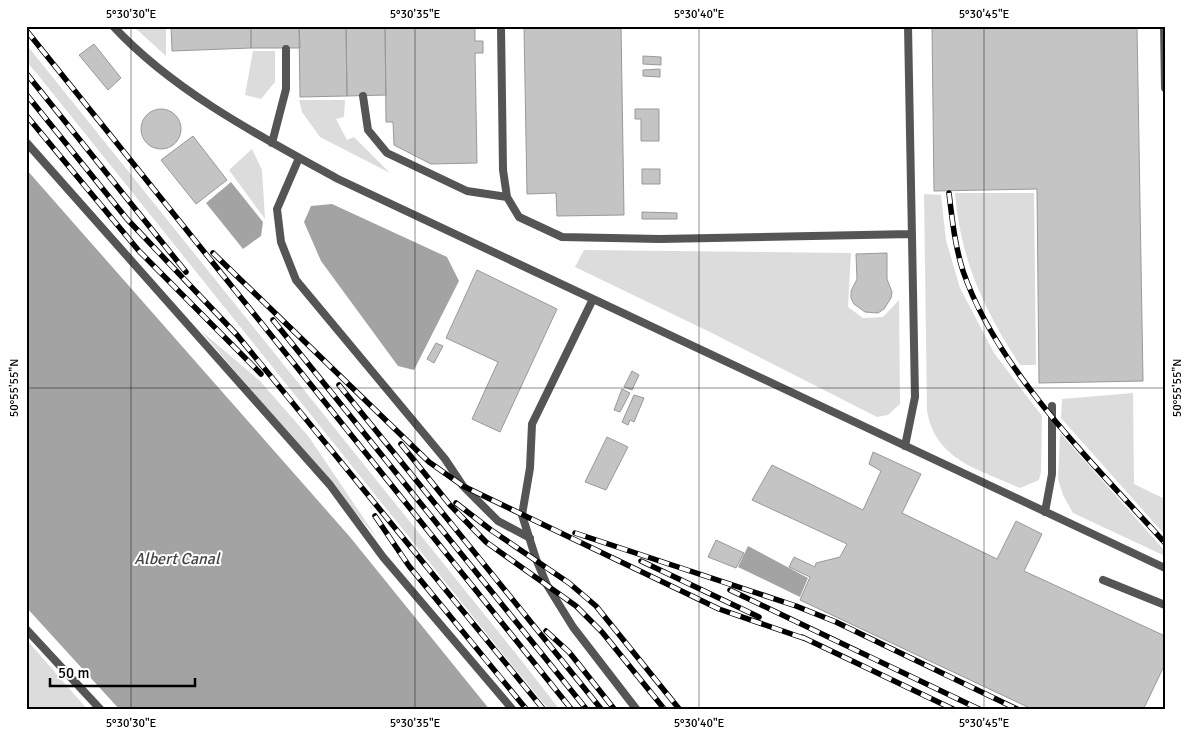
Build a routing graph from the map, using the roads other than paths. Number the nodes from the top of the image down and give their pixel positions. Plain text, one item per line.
1 (113, 26) edge
2 (501, 26) edge
3 (908, 26) edge
4 (1164, 26) edge
5 (286, 49) dead end
6 (1165, 88) edge
7 (363, 96) dead end
8 (26, 142) edge
9 (272, 143) junction
10 (299, 158) junction
11 (507, 197) junction
12 (912, 234) junction
13 (593, 300) junction
14 (1052, 406) dead end
15 (906, 446) junction
16 (1045, 512) junction
17 (530, 538) junction
18 (1165, 568) edge
19 (1103, 580) dead end
20 (1165, 605) edge
21 (26, 629) edge
22 (101, 710) edge
23 (513, 710) edge
24 (637, 710) edge

1 - 9 lane
2 - 11 lane
3 - 12 lane
4 - 6 lane
5 - 9 lane
7 - 11 lane
8 - 23 lane
9 - 10 lane
10 - 13 lane
10 - 17 lane
11 - 12 lane
12 - 15 lane
13 - 15 lane
13 - 17 lane
14 - 16 lane
15 - 16 lane
16 - 18 lane
17 - 24 lane
19 - 20 lane
21 - 22 lane

